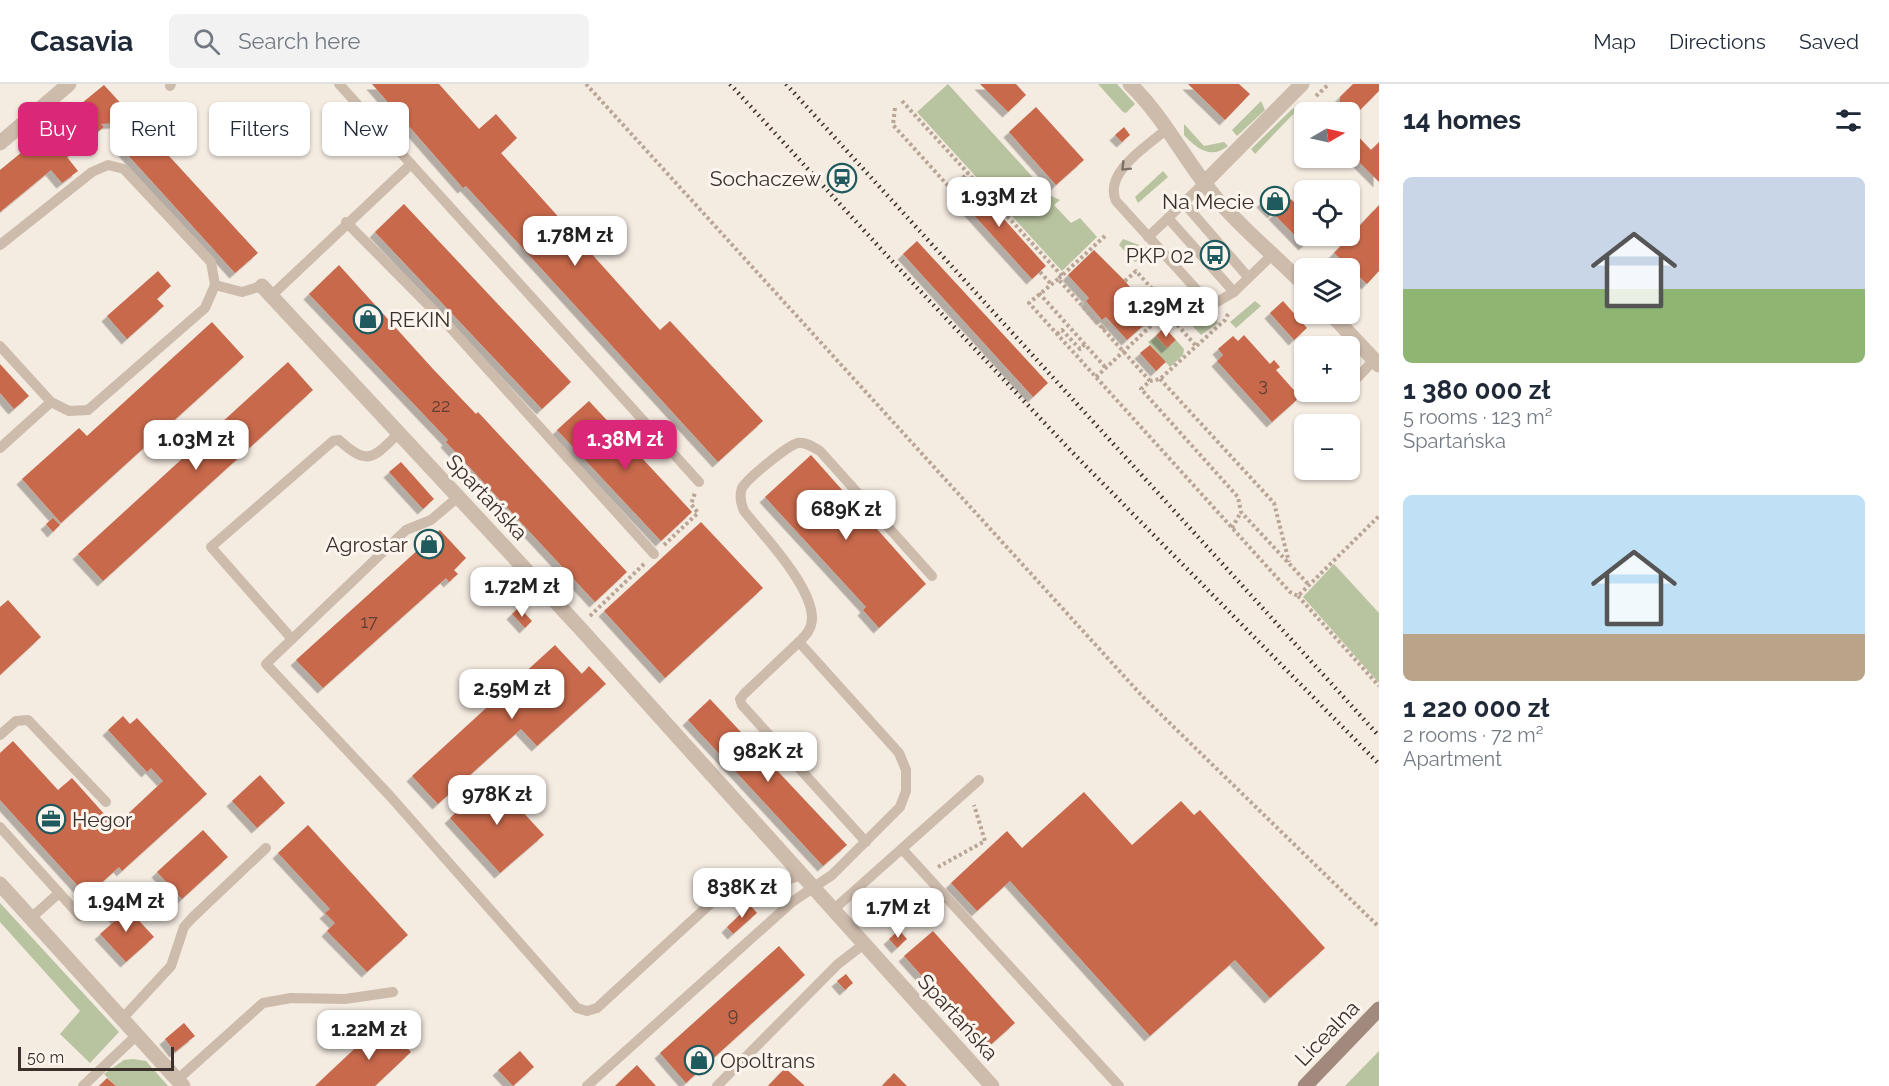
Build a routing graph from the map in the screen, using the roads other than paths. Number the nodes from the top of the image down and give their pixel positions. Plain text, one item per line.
1 (69, 84) edge
2 (339, 84) edge
3 (1130, 84) edge
4 (1302, 84) edge
5 (1168, 128) junction
6 (0, 143) edge
7 (411, 164) junction
8 (1205, 182) junction
9 (1184, 203) junction
10 (1168, 218) junction
11 (346, 222) junction
12 (1148, 237) junction
13 (0, 245) edge
14 (1273, 254) junction
15 (1294, 275) edge
16 (1248, 278) junction
17 (215, 285) junction
18 (266, 291) junction
19 (1234, 292) junction
20 (1341, 324) edge
21 (0, 346) edge
22 (1377, 362) edge
23 (1360, 375) edge
24 (51, 402) junction
25 (399, 433) junction
26 (0, 448) edge
27 (699, 482) dead end
28 (458, 497) junction
29 (654, 554) dead end
30 (932, 576) dead end
31 (292, 639) junction
32 (799, 642) junction
33 (0, 735) edge
34 (979, 780) dead end
35 (106, 802) dead end
36 (0, 827) edge
37 (866, 842) junction
38 (267, 848) dead end
39 (902, 849) junction
40 (802, 875) junction
41 (0, 884) edge
42 (815, 889) junction
43 (59, 893) junction
44 (833, 910) junction
45 (80, 916) dead end
46 (31, 918) junction
47 (864, 944) junction
48 (393, 992) dead end
49 (1379, 1009) edge
50 (122, 1019) junction
51 (137, 1035) junction
52 (180, 1083) edge
53 (83, 1086) edge
54 (587, 1086) edge
55 (717, 1086) edge
56 (992, 1086) edge
57 (1119, 1086) edge
58 (1305, 1086) edge

1 - 6 street
2 - 7 lane
3 - 5 street
4 - 8 street
5 - 8 street
5 -> 12 lane
7 - 11 lane
7 - 27 lane
8 - 9 lane
8 - 14 street
9 - 10 lane
9 - 16 lane
10 - 12 lane
10 - 19 lane
11 - 18 lane
11 - 29 lane
12 - 19 lane
13 - 17 lane
14 - 15 street
14 - 16 lane
16 - 19 lane
17 - 18 lane
17 - 24 lane
18 - 25 street, Spartańska
20 - 22 street
21 - 24 lane
22 - 23 lane
24 - 26 lane
25 - 28 street, Spartańska
25 - 31 lane
28 - 31 lane
28 - 40 street, Spartańska
30 - 32 lane
31 - 40 lane
32 - 37 lane
32 - 37 lane
33 - 35 lane
34 - 39 lane
36 - 43 lane
37 - 42 lane
38 - 50 lane
39 - 44 lane
39 - 57 lane
40 - 42 street, Spartańska
41 - 46 street
42 - 44 street, Spartańska
42 - 54 lane
43 - 45 lane
43 - 46 lane
44 - 47 street, Spartańska
46 - 50 street
47 - 55 lane
47 - 56 street, Spartańska
48 - 52 lane
49 - 58 main road, Licealna
50 - 51 street
51 - 52 street
51 - 53 lane

